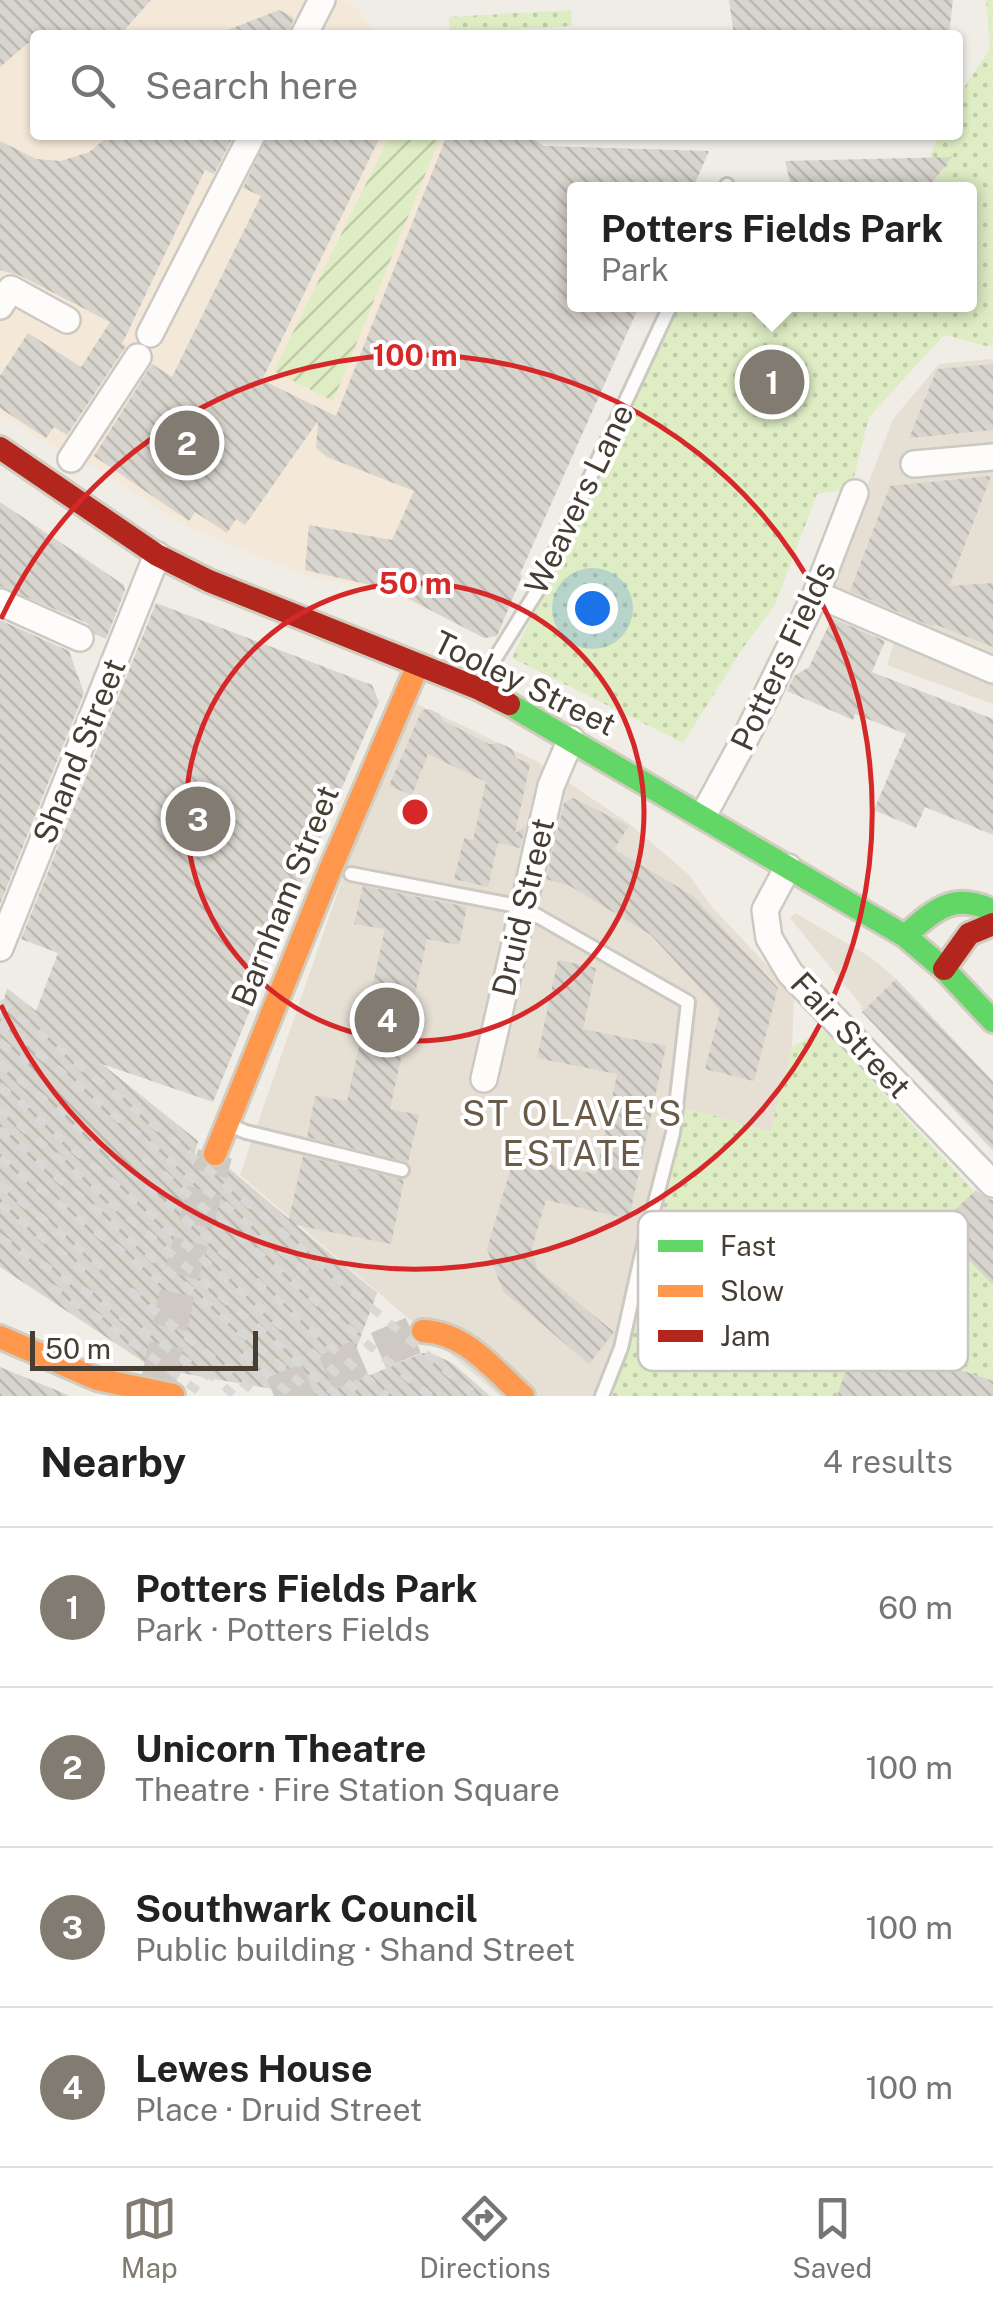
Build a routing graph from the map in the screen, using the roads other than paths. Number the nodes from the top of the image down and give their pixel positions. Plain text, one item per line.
1 (322, 0) edge
2 (307, 30) edge
3 (249, 140) edge
4 (0, 306) edge
5 (668, 312) edge
6 (67, 320) dead end
7 (150, 334) dead end
8 (138, 358) dead end
9 (0, 448) edge
10 (993, 456) edge
11 (71, 459) dead end
12 (914, 464) dead end
13 (855, 493) dead end
14 (157, 555) junction
15 (816, 594) junction
16 (0, 602) edge
17 (80, 638) dead end
18 (418, 665) junction
19 (993, 670) edge
20 (477, 688) junction
21 (571, 739) junction
22 (703, 816) junction
23 (788, 867) junction
24 (351, 874) dead end
25 (522, 907) junction
26 (993, 911) edge
27 (993, 924) edge
28 (906, 936) junction
29 (0, 948) edge
30 (944, 969) junction
31 (993, 1021) edge
32 (484, 1079) dead end
33 (227, 1124) junction
34 (215, 1154) tunnel mouth
35 (402, 1170) dead end
36 (993, 1184) edge
37 (653, 1211) edge
38 (638, 1272) edge
39 (423, 1330) dead end
40 (0, 1337) edge
41 (163, 1389) edge
42 (519, 1395) edge
43 (602, 1396) edge

1 - 2 street
3 - 7 street
4 - 6 street
5 - 20 lane, Weavers Lane
8 - 11 street
9 - 14 main road, Tooley Street
10 - 12 street
13 - 15 street, Potters Fields
14 - 18 main road, Tooley Street
14 - 29 street, Shand Street
15 - 19 street
15 - 22 street, Potters Fields
16 - 17 street
18 - 20 main road, Tooley Street
18 - 33 main road, Barnham Street
20 - 21 main road, Tooley Street
21 - 22 main road, Tooley Street
21 - 25 street, Druid Street
22 - 23 main road, Tooley Street
23 - 28 main road, Tooley Street
23 - 36 street, Fair Street
24 - 25 lane
25 - 32 street, Druid Street
25 - 37 lane
26 - 28 main road
27 - 30 main road
28 - 30 main road, Tooley Street
30 - 31 main road, Tooley Street
33 - 34 main road, Barnham Street
33 - 35 lane
38 - 43 lane
39 - 42 main road
40 - 41 main road

